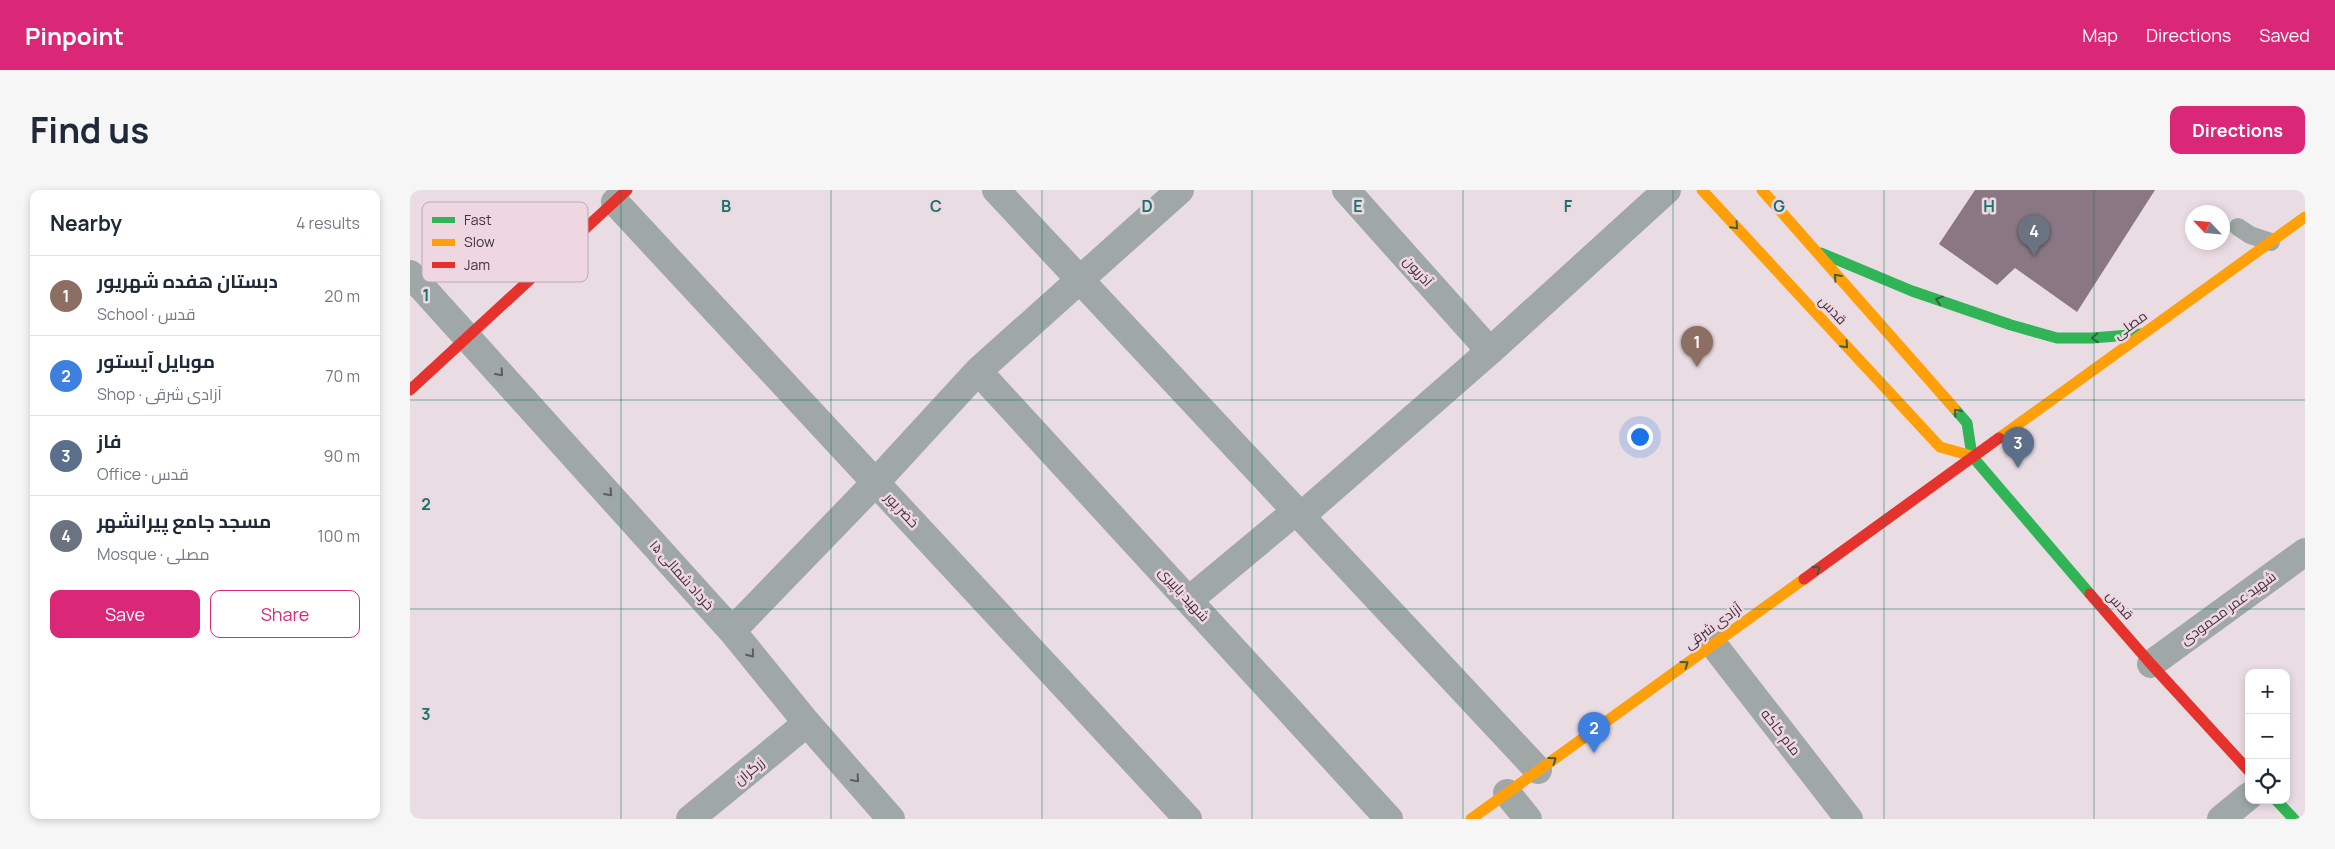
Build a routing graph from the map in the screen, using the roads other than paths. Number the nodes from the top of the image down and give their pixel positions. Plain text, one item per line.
1 (996, 190) edge
2 (1180, 190) edge
3 (1346, 190) edge
4 (1667, 190) edge
5 (1702, 190) edge
6 (1762, 190) edge
7 (621, 196) edge
8 (2305, 217) edge
9 (588, 226) edge
10 (2238, 227) dead end
11 (2271, 242) junction
12 (1813, 250) junction
13 (410, 274) edge
14 (1079, 279) junction
15 (527, 282) edge
16 (2144, 334) junction
17 (467, 337) junction
18 (1490, 351) junction
19 (978, 371) junction
20 (410, 390) edge
21 (1972, 456) junction
22 (876, 482) junction
23 (1298, 514) junction
24 (2305, 552) edge
25 (1189, 600) junction
26 (732, 631) junction
27 (1713, 644) junction
28 (2151, 664) junction
29 (807, 723) junction
30 (2245, 767) edge
31 (1538, 770) junction
32 (1507, 793) junction
33 (2245, 799) edge
34 (2280, 804) edge
35 (690, 819) edge
36 (891, 819) edge
37 (1188, 819) edge
38 (1389, 819) edge
39 (1471, 819) edge
40 (1528, 819) edge
41 (1849, 819) edge
42 (2221, 819) edge
43 (2294, 819) edge

1 - 14 street
2 - 14 street
3 - 18 street, آذریون
4 - 18 street
5 -> 21 main road, قدس
6 - 12 main road, قدس
7 - 9 main road
7 - 22 street, خضر پور
8 - 11 main road, مصلی
10 - 11 lane
11 - 16 main road, مصلی
16 -> 12 main road
21 -> 12 main road, قدس
13 - 17 street, ۱۵ خرداد شمالی
14 - 19 street
14 - 23 street
15 - 17 main road
16 - 21 main road, مصلی
17 - 20 main road
17 -> 26 street, ۱۵ خرداد شمالی
18 - 23 street
19 - 22 street
19 - 25 street, شهید باپیری
27 -> 21 main road, آزادی شرقی
21 - 28 main road, قدس
22 - 26 street
22 - 37 street, خضر پور
23 - 25 street
23 - 31 street
24 - 28 street, شهید عمر محمودی
25 - 38 street, شهید باپیری
26 -> 29 street, ۱۵ خرداد شمالی
31 -> 27 main road, آزادی شرقی
27 - 41 street, مام کاکه
28 - 30 main road, قدس
29 - 35 street, زرگران
29 -> 36 street, ۱۵ خرداد شمالی
31 - 32 main road, آزادی شرقی
32 - 39 main road, آزادی شرقی
32 - 40 street
33 - 42 street
34 - 43 main road

